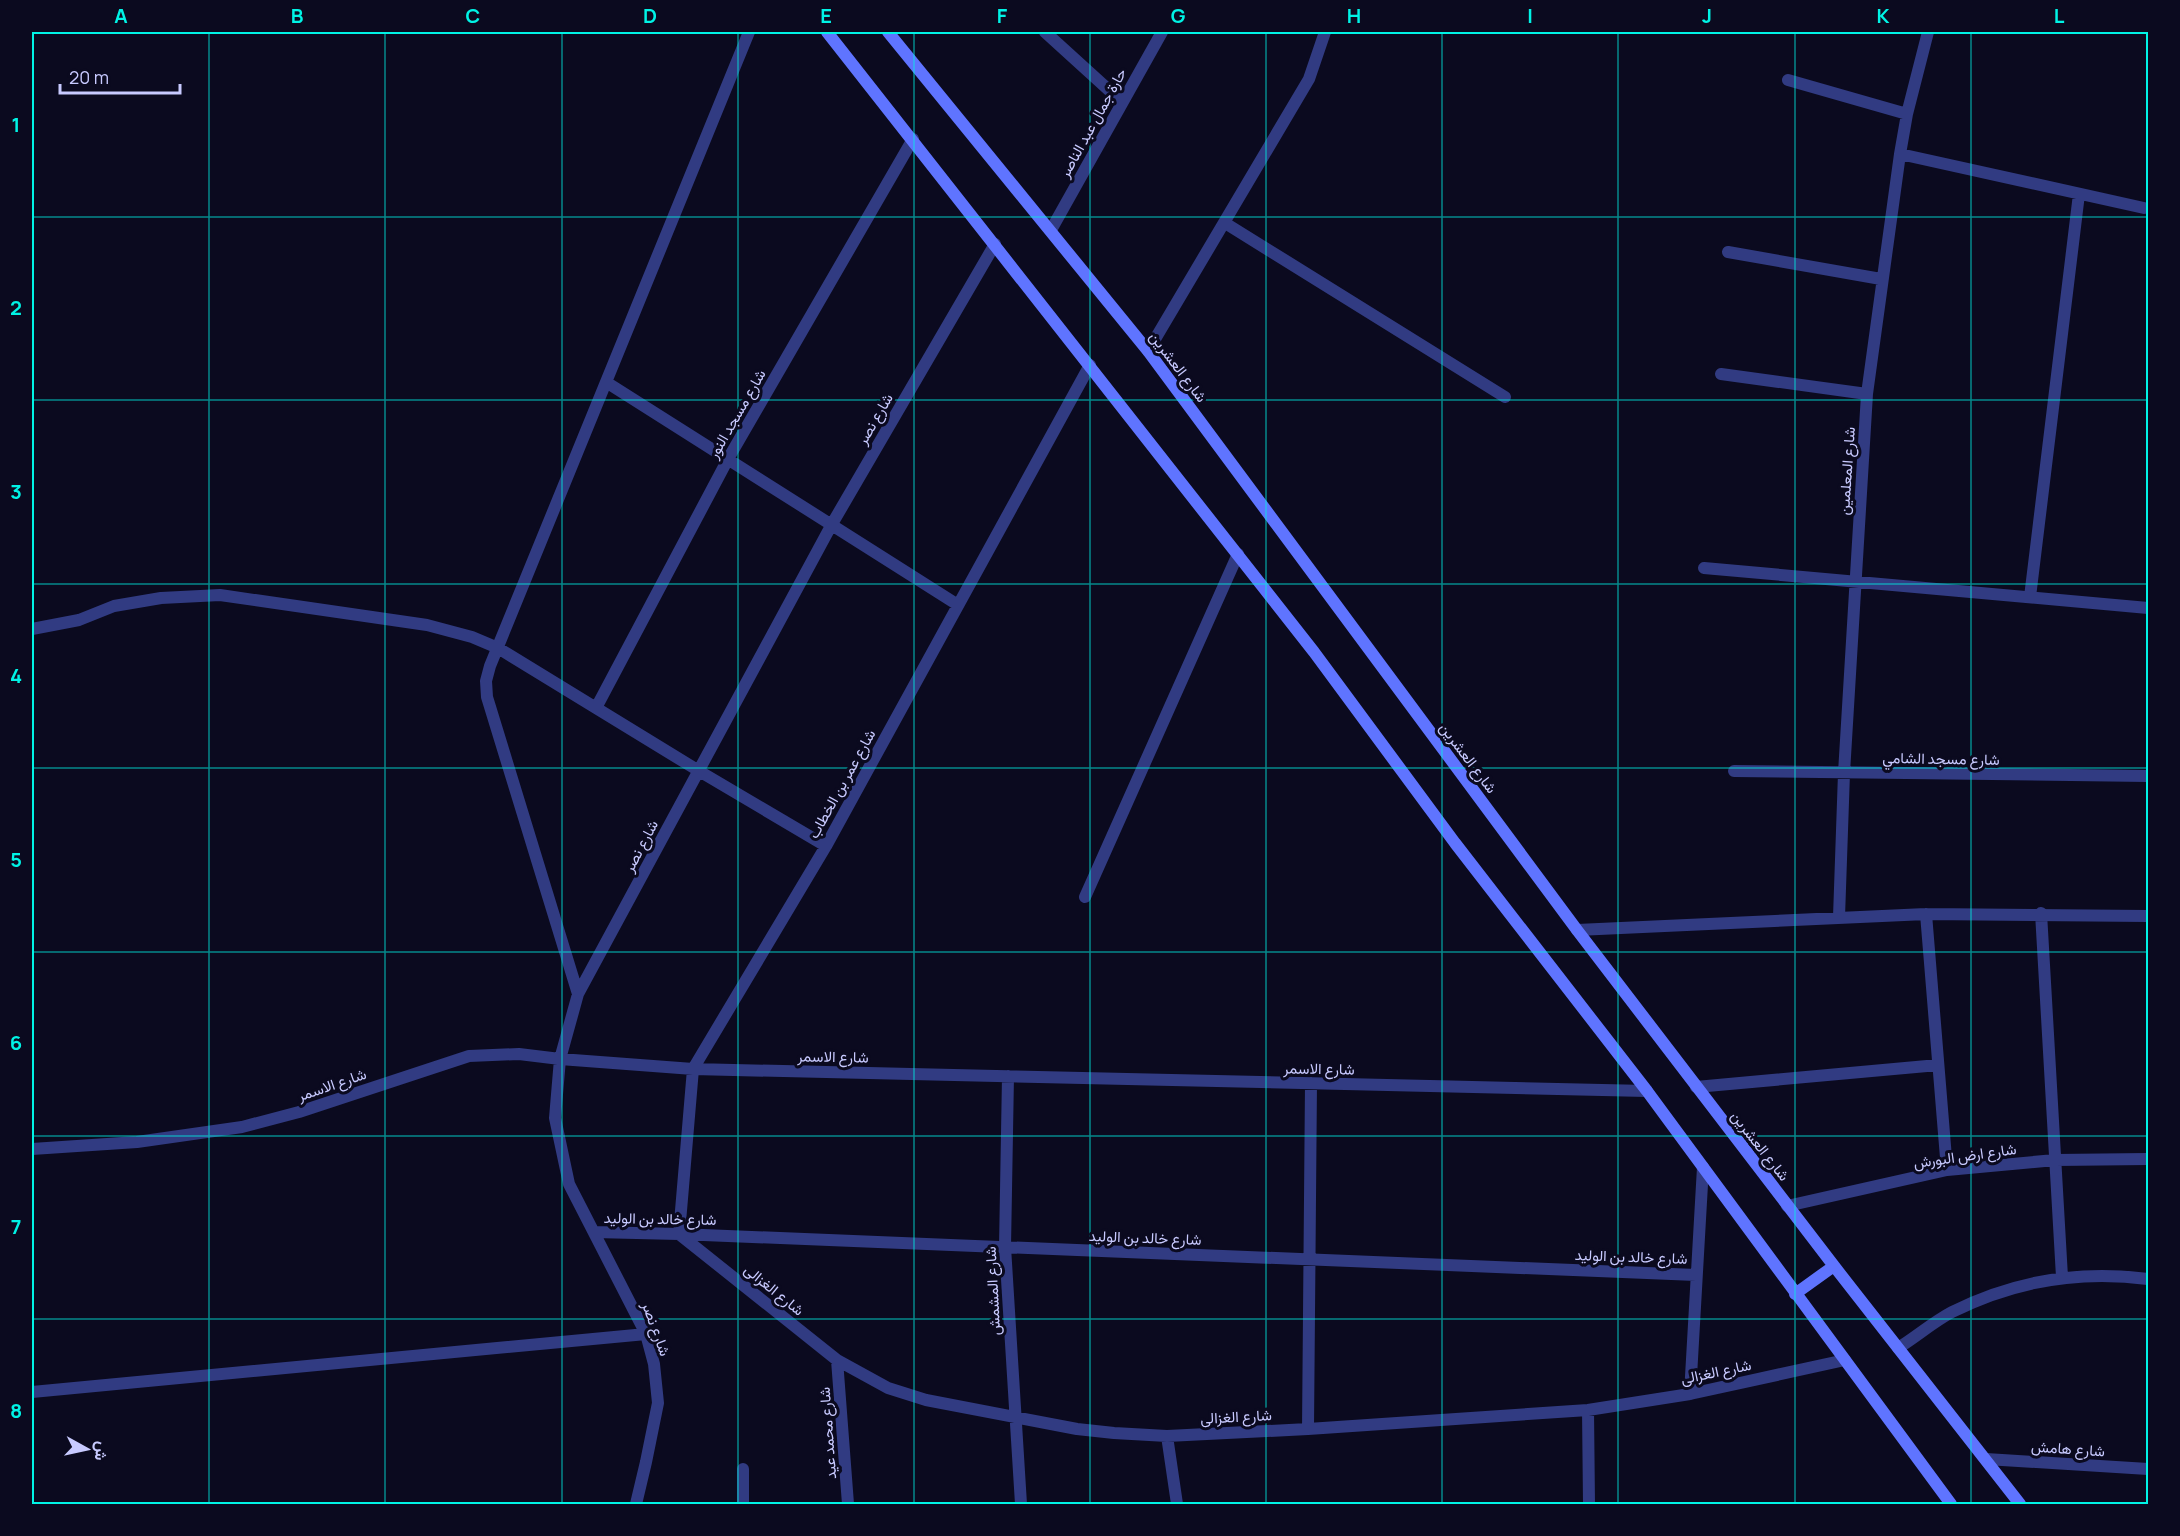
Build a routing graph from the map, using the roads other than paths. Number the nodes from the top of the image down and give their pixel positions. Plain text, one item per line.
1 (749, 32) edge
2 (827, 32) edge
3 (888, 32) edge
4 (1045, 32) edge
5 (1162, 32) edge
6 (1325, 32) edge
7 (1928, 32) edge
8 (1788, 80) dead end
9 (1122, 102) junction
10 (1907, 114) junction
11 (913, 139) junction
12 (1900, 154) junction
13 (2079, 194) junction
14 (2145, 208) dead end
15 (1225, 223) junction
16 (1051, 230) junction
17 (995, 244) junction
18 (1728, 252) dead end
19 (1881, 279) junction
20 (1148, 351) junction
21 (1090, 365) junction
22 (1720, 374) dead end
23 (606, 382) junction
24 (1867, 394) junction
25 (1505, 397) dead end
26 (728, 459) junction
27 (832, 524) junction
28 (1238, 554) junction
29 (1704, 568) dead end
30 (1855, 581) junction
31 (2030, 597) junction
32 (958, 605) junction
33 (2148, 608) edge
34 (32, 629) edge
35 (498, 648) junction
36 (596, 708) junction
37 (699, 771) junction
38 (1734, 771) dead end
39 (1844, 772) junction
40 (2148, 776) edge
41 (826, 846) junction
42 (1085, 897) dead end
43 (1926, 914) junction
44 (2041, 914) junction
45 (2148, 916) edge
46 (1839, 917) junction
47 (1577, 930) junction
48 (578, 994) junction
49 (560, 1059) junction
50 (1938, 1065) junction
51 (693, 1069) junction
52 (1008, 1076) junction
53 (1311, 1083) junction
54 (1696, 1087) junction
55 (1647, 1091) junction
56 (32, 1149) edge
57 (2148, 1159) edge
58 (2055, 1160) junction
59 (1703, 1167) junction
60 (1947, 1170) junction
61 (1788, 1206) junction
62 (594, 1232) junction
63 (679, 1234) junction
64 (1005, 1247) junction
65 (1309, 1260) junction
66 (1834, 1266) junction
67 (1696, 1275) junction
68 (2062, 1277) junction
69 (2148, 1279) edge
70 (1795, 1294) junction
71 (646, 1334) junction
72 (1898, 1348) junction
73 (837, 1360) junction
74 (1845, 1360) junction
75 (32, 1392) edge
76 (1690, 1394) junction
77 (1588, 1410) junction
78 (1015, 1418) junction
79 (1308, 1429) junction
80 (1167, 1436) junction
81 (1986, 1459) junction
82 (743, 1468) dead end
83 (2148, 1469) edge
84 (636, 1504) edge
85 (743, 1504) edge
86 (848, 1504) edge
87 (1021, 1504) edge
88 (1177, 1504) edge
89 (1589, 1504) edge
90 (1951, 1504) edge
91 (2020, 1504) edge

1 - 23 street
2 - 11 main road
3 - 16 main road, شارع العشرين
4 - 9 street
5 - 9 street, حارة جمال عبد الناصر
6 - 15 street
7 - 10 street, شارع المعلمين
8 - 10 street
9 - 16 street, حارة جمال عبد الناصر
10 - 12 street, شارع المعلمين
11 - 17 main road
11 - 26 street, شارع مسجد النور
12 - 13 street
12 - 19 street, شارع المعلمين
13 - 14 street
13 - 31 street
15 - 20 street
15 - 25 street
16 - 20 main road, شارع العشرين
17 - 21 main road
17 - 27 street, شارع نصر
18 - 19 street
19 - 24 street, شارع المعلمين
20 - 47 main road, شارع العشرين
21 - 28 main road
21 - 32 street, شارع عمر بن الخطاب
22 - 24 street
23 - 26 street
23 - 35 street
24 - 30 street, شارع المعلمين
26 - 27 street
26 - 36 street, شارع مسجد النور
27 - 32 street
27 - 37 street, شارع نصر
28 - 42 street
28 - 55 main road
29 - 30 street
30 - 31 street
30 - 39 street, شارع المعلمين
31 - 33 street
32 - 41 street, شارع عمر بن الخطاب
34 - 35 street
35 - 36 street
35 - 48 street
36 - 37 street
37 - 41 street
37 - 48 street, شارع نصر
38 - 39 street, شارع مسجد الشامي
39 - 40 street, شارع مسجد الشامي
39 - 46 street, شارع المعلمين
41 - 51 street, شارع عمر بن الخطاب
43 - 44 street
43 - 46 street
43 - 50 street
44 - 45 street
44 - 58 street
46 - 47 street
47 - 54 main road, شارع العشرين
48 - 49 street, شارع نصر
49 - 51 street, شارع الاسمر
49 - 56 street, شارع الاسمر
49 - 62 street, شارع نصر
50 - 54 street
50 - 60 street
51 - 52 street, شارع الاسمر
51 - 63 street, شارع عمر بن الخطاب
52 - 53 street, شارع الاسمر
52 - 64 street, شارع المشمش
53 - 55 street, شارع الاسمر
53 - 65 street
54 - 61 main road, شارع العشرين
55 - 59 main road
57 - 58 street, شارع ارض البورش
58 - 60 street, شارع ارض البورش
58 - 68 street
59 - 67 street
59 - 70 main road
60 - 61 street, شارع ارض البورش
61 - 66 main road, شارع العشرين
62 - 63 street, شارع خالد بن الوليد
62 - 71 street, شارع نصر
63 - 64 street, شارع خالد بن الوليد
63 - 73 street, شارع الغزالى
64 - 65 street, شارع خالد بن الوليد
64 - 78 street, شارع المشمش
65 - 67 street, شارع خالد بن الوليد
65 - 79 street
66 - 70 main road
66 - 72 main road, شارع العشرين
67 - 76 street
68 - 69 street
68 - 72 street
70 - 74 main road
71 - 75 street
71 - 84 street, شارع نصر
72 - 81 main road, شارع العشرين
73 - 78 street, شارع الغزالى
73 - 86 street, شارع محمد عيد
74 - 76 street, شارع الغزالى
74 - 90 main road
76 - 77 street, شارع الغزالى
77 - 79 street, شارع الغزالى
77 - 89 street
78 - 80 street, شارع الغزالى
78 - 87 street, شارع المشمش
79 - 80 street, شارع الغزالى
80 - 88 street
81 - 83 street, شارع هامش
81 - 91 main road, شارع العشرين
82 - 85 street

